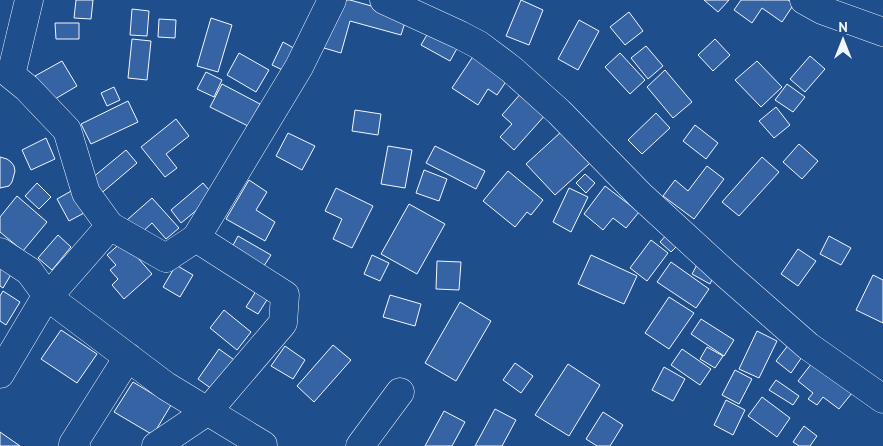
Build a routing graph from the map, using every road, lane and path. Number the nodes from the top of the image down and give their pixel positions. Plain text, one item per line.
1 (29, 0) edge
2 (332, 0) edge
3 (384, 0) edge
4 (804, 0) edge
5 (883, 32) edge
6 (110, 226) junction
7 (196, 238) junction
8 (0, 252) edge
9 (48, 297) junction
10 (128, 357) junction
11 (0, 374) edge
12 (400, 392) dead end
13 (883, 399) edge
14 (208, 411) junction
15 (76, 446) edge
16 (156, 446) edge
17 (263, 446) edge
18 (360, 446) edge

1 - 6 street
2 - 7 street
3 - 13 street
4 - 5 street
6 - 7 street
6 - 9 street
7 - 14 street
8 - 9 street
9 - 10 street
9 - 11 street
10 - 14 street
10 - 15 street
12 - 18 street
14 - 16 street
14 - 17 street

